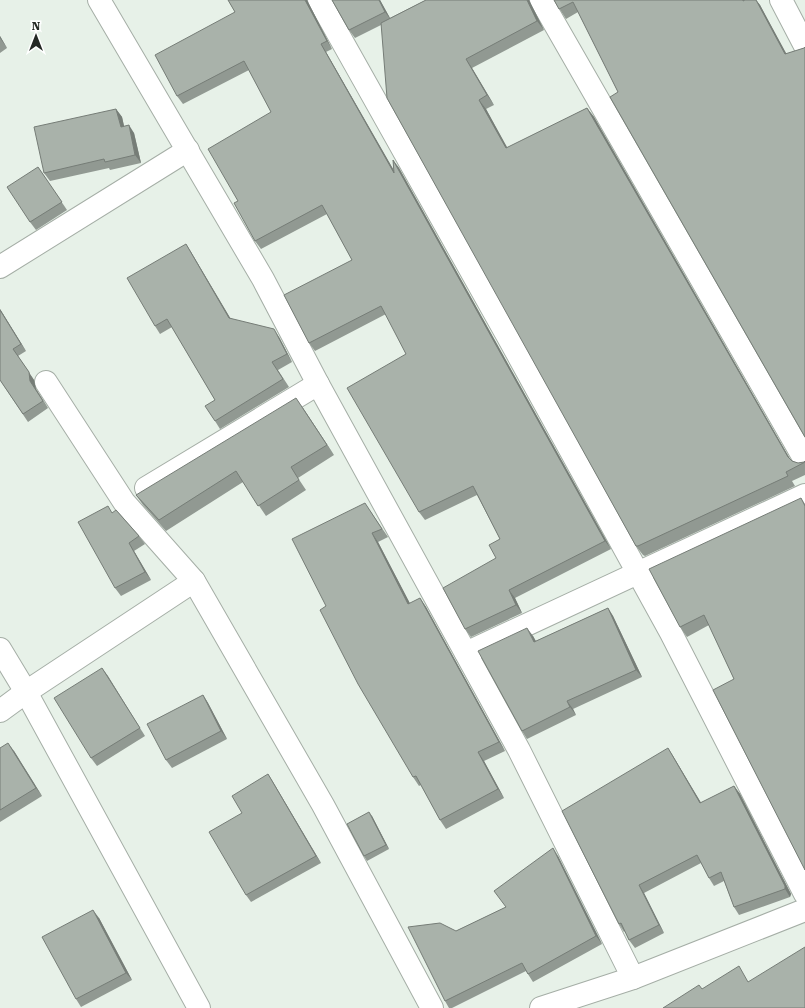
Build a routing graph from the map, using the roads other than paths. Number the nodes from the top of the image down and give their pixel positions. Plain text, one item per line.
1 (99, 0) edge
2 (319, 0) edge
3 (541, 0) edge
4 (781, 0) edge
5 (805, 46) edge
6 (188, 150) junction
7 (0, 267) edge
8 (46, 382) dead end
9 (318, 384) junction
10 (805, 460) edge
11 (805, 495) edge
12 (124, 502) junction
13 (638, 573) junction
14 (194, 581) junction
15 (0, 649) edge
16 (466, 653) junction
17 (26, 692) junction
18 (0, 711) edge
19 (805, 894) edge
20 (805, 910) edge
21 (633, 978) junction
22 (578, 1002) edge
23 (199, 1008) edge
24 (432, 1008) edge
25 (541, 1008) edge

1 - 6 street
2 - 13 street
3 - 10 street
4 - 5 street
6 - 7 street
6 - 9 street
8 - 12 street
9 - 12 street
9 - 16 street
11 - 13 street
12 - 14 street
13 - 16 street
13 - 19 street
14 - 17 street
14 - 24 street
15 - 17 street
16 - 21 street
17 - 18 street
17 - 23 street
20 - 21 street
21 - 22 street
22 - 25 street

